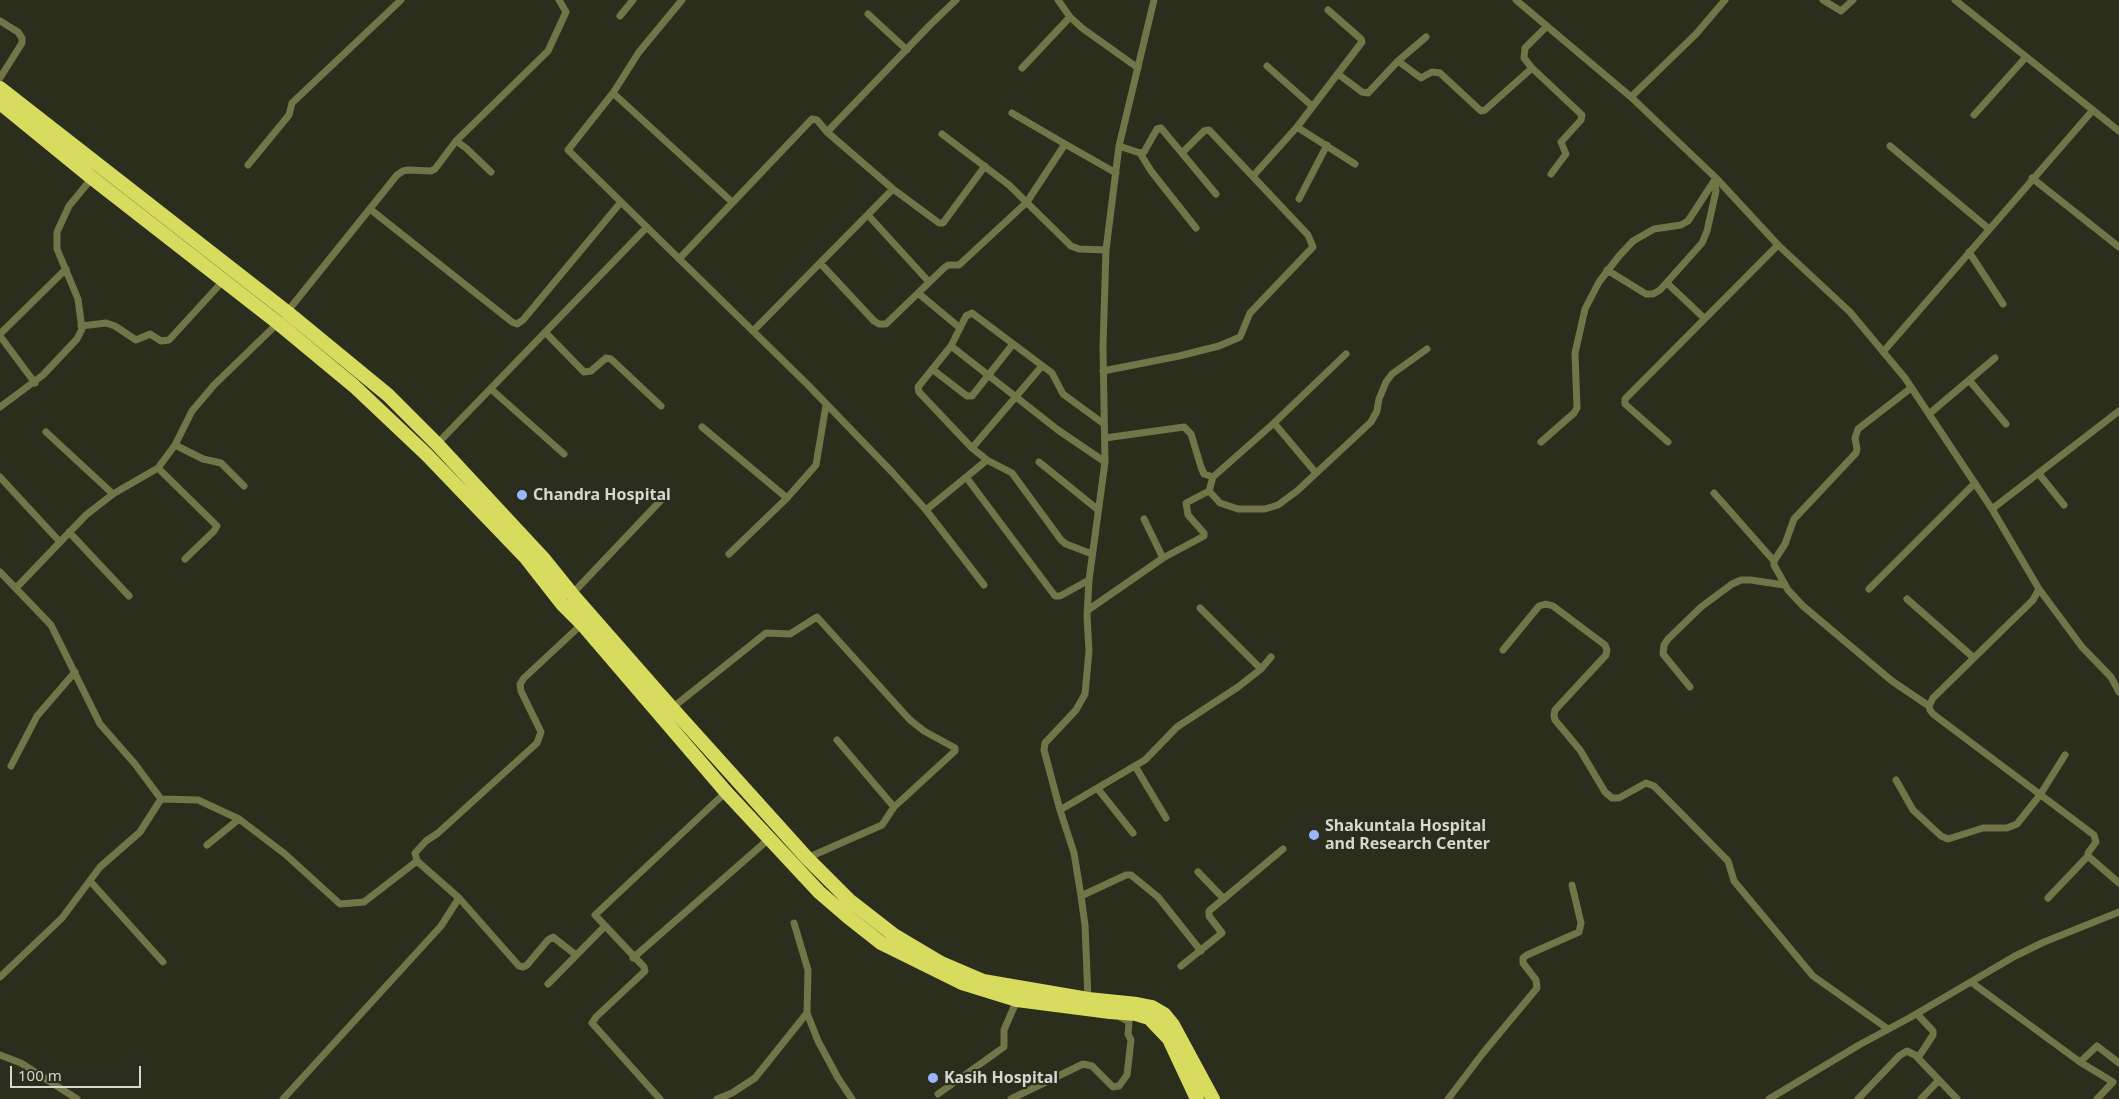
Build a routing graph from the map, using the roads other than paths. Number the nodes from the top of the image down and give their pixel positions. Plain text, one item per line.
1 (400, 0) edge
2 (559, 0) edge
3 (633, 0) edge
4 (682, 0) edge
5 (956, 0) edge
6 (1058, 0) edge
7 (1154, 0) edge
8 (1516, 0) edge
9 (1725, 0) edge
10 (1823, 0) edge
11 (1854, 0) edge
12 (1955, 0) edge
13 (1328, 10) dead end
14 (868, 14) dead end
15 (620, 16) dead end
16 (1070, 17) junction
17 (0, 21) edge
18 (1547, 26) junction
19 (1426, 37) dead end
20 (907, 50) junction
21 (2026, 57) junction
22 (1398, 61) junction
23 (1267, 66) dead end
24 (1022, 68) dead end
25 (1138, 68) junction
26 (1532, 68) junction
27 (1338, 74) junction
28 (0, 78) edge
29 (0, 88) edge
30 (613, 93) junction
31 (1631, 96) junction
32 (0, 102) edge
33 (1312, 106) junction
34 (2093, 110) junction
35 (1012, 113) dead end
36 (1974, 115) dead end
37 (1297, 126) junction
38 (2119, 131) edge
39 (827, 132) junction
40 (942, 134) dead end
41 (456, 142) junction
42 (1065, 144) junction
43 (1327, 145) junction
44 (1119, 146) junction
45 (1890, 146) dead end
46 (1182, 152) junction
47 (1140, 153) junction
48 (1355, 164) dead end
49 (248, 165) dead end
50 (985, 166) junction
51 (491, 172) dead end
52 (1116, 173) junction
53 (1551, 174) dead end
54 (1254, 176) junction
55 (92, 178) junction
56 (2032, 178) junction
57 (1715, 180) junction
58 (894, 189) junction
59 (1216, 194) dead end
60 (1299, 200) dead end
61 (732, 201) junction
62 (621, 202) junction
63 (1027, 202) junction
64 (370, 209) junction
65 (868, 215) junction
66 (647, 227) junction
67 (1196, 228) dead end
68 (1989, 229) junction
69 (1778, 245) junction
70 (2119, 246) edge
71 (1106, 250) junction
72 (1969, 252) junction
73 (679, 259) junction
74 (820, 263) junction
75 (66, 269) junction
76 (1607, 270) junction
77 (223, 281) junction
78 (929, 282) junction
79 (1667, 283) junction
80 (918, 293) junction
81 (2003, 304) dead end
82 (283, 318) junction
83 (1704, 318) junction
84 (81, 326) junction
85 (960, 328) junction
86 (753, 331) junction
87 (545, 332) junction
88 (0, 335) edge
89 (1013, 344) junction
90 (951, 346) junction
91 (1427, 349) dead end
92 (1883, 352) junction
93 (1346, 354) dead end
94 (1995, 358) dead end
95 (1042, 366) junction
96 (932, 369) junction
97 (1103, 371) junction
98 (988, 376) junction
99 (1969, 380) junction
100 (35, 382) junction
101 (1911, 388) junction
102 (492, 390) junction
103 (1016, 397) junction
104 (826, 405) junction
105 (661, 406) dead end
106 (0, 407) edge
107 (2119, 412) edge
108 (1929, 414) junction
109 (1274, 423) junction
110 (1104, 424) junction
111 (2006, 424) dead end
112 (702, 427) dead end
113 (46, 432) dead end
114 (1105, 438) junction
115 (1541, 442) dead end
116 (1668, 442) dead end
117 (437, 444) junction
118 (175, 445) junction
119 (972, 448) junction
120 (564, 454) dead end
121 (987, 460) junction
122 (1039, 462) dead end
123 (1105, 462) junction
124 (158, 468) junction
125 (1316, 473) junction
126 (2038, 474) junction
127 (966, 477) junction
128 (1213, 477) junction
129 (0, 478) edge
130 (1975, 484) junction
131 (244, 486) dead end
132 (1209, 490) junction
133 (1714, 493) dead end
134 (113, 494) junction
135 (664, 497) dead end
136 (787, 498) junction
137 (2064, 505) dead end
138 (1097, 509) junction
139 (1992, 509) junction
140 (926, 510) junction
141 (1144, 519) dead end
142 (69, 532) junction
143 (60, 542) junction
144 (729, 554) dead end
145 (1092, 554) junction
146 (1163, 558) junction
147 (184, 559) dead end
148 (1774, 561) junction
149 (0, 572) edge
150 (1089, 580) junction
151 (984, 585) dead end
152 (1784, 585) junction
153 (16, 588) junction
154 (2039, 589) junction
155 (1868, 590) dead end
156 (572, 594) junction
157 (129, 596) dead end
158 (1907, 599) dead end
159 (1200, 608) dead end
160 (1088, 610) junction
161 (582, 624) junction
162 (1503, 650) dead end
163 (1271, 657) dead end
164 (1974, 658) junction
165 (1261, 669) junction
166 (75, 672) junction
167 (1690, 687) dead end
168 (2119, 692) edge
169 (1929, 706) junction
170 (672, 708) junction
171 (837, 740) dead end
172 (2065, 755) dead end
173 (11, 766) dead end
174 (1135, 766) junction
175 (1896, 780) dead end
176 (1098, 789) junction
177 (726, 792) junction
178 (2040, 794) junction
179 (161, 799) junction
180 (894, 808) junction
181 (1060, 810) junction
182 (1166, 818) dead end
183 (239, 819) junction
184 (1134, 833) dead end
185 (770, 838) junction
186 (207, 845) dead end
187 (1283, 849) dead end
188 (2088, 856) junction
189 (807, 858) junction
190 (417, 861) junction
191 (1198, 872) dead end
192 (90, 882) junction
193 (2119, 883) edge
194 (1572, 885) dead end
195 (1081, 896) junction
196 (459, 898) junction
197 (2048, 898) dead end
198 (1224, 899) junction
199 (2119, 912) edge
200 (794, 922) dead end
201 (605, 926) junction
202 (1201, 951) junction
203 (576, 955) junction
204 (634, 958) junction
205 (163, 962) dead end
206 (1182, 966) dead end
207 (0, 977) edge
208 (1971, 982) junction
209 (548, 984) dead end
210 (1088, 999) junction
211 (1017, 1000) junction
212 (1110, 1012) junction
213 (807, 1013) junction
214 (1917, 1014) junction
215 (1888, 1029) junction
216 (0, 1055) edge
217 (1918, 1058) junction
218 (2080, 1062) junction
219 (2119, 1063) edge
220 (1939, 1080) junction
221 (938, 1094) dead end
222 (77, 1099) edge
223 (282, 1099) edge
224 (660, 1099) edge
225 (717, 1099) edge
226 (852, 1099) edge
227 (1011, 1099) edge
228 (1197, 1099) edge
229 (1213, 1099) edge
230 (1448, 1099) edge
231 (1769, 1099) edge
232 (1858, 1099) edge
233 (1921, 1099) edge
234 (1957, 1099) edge
235 (2098, 1099) edge

1 - 49 street
2 - 41 street
3 - 15 street
4 - 30 street
5 - 20 street
6 - 16 street
7 - 25 street
8 - 18 street
9 - 31 street
10 - 11 street
12 - 21 street
13 - 27 street
14 - 20 street
16 - 24 street
16 - 25 street
17 - 28 street
18 - 26 street
18 - 31 street
19 - 22 street
20 - 39 street
21 - 34 street
21 - 36 street
22 - 26 street
22 - 27 street
23 - 33 street
25 - 44 street
26 - 53 street
27 - 33 street
29 - 82 highway
30 - 61 street
30 - 62 street
31 - 57 street
32 - 55 highway
33 - 37 street
34 - 38 street
34 - 56 street
35 - 42 street
37 - 43 street
37 - 54 street
39 - 58 street
39 - 61 street
40 - 50 street
41 - 51 street
41 - 64 street
42 - 52 street
42 - 63 street
43 - 48 street
43 - 60 street
44 - 47 street
44 - 52 street
45 - 68 street
46 - 47 street
46 - 54 street
46 - 59 street
47 - 67 street
50 - 58 street
50 - 63 street
52 - 71 street
54 - 97 street
55 - 75 street
55 - 77 highway
56 - 68 street
56 - 70 street
57 - 69 street
57 - 76 street
57 - 79 street
58 - 65 street
61 - 73 street
62 - 64 street
62 - 66 street
63 - 71 street
63 - 78 street
64 - 82 street
65 - 74 street
65 - 78 street
66 - 73 street
66 - 87 street
68 - 72 street
69 - 83 street
69 - 92 street
71 - 97 street
72 - 81 street
72 - 92 street
73 - 86 street
74 - 80 street
74 - 86 street
75 - 84 street
75 - 88 street
76 - 79 street
76 - 115 street
77 - 82 highway
77 - 84 street
78 - 80 street
79 - 83 street
80 - 85 street
82 - 117 highway
82 - 118 street
82 - 161 highway
83 - 116 street
84 - 100 street
85 - 89 street
85 - 90 street
86 - 104 street
87 - 102 street
87 - 105 street
88 - 100 street
89 - 95 street
89 - 98 street
90 - 96 street
90 - 98 street
91 - 125 street
92 - 101 street
93 - 109 street
94 - 99 street
95 - 103 street
95 - 110 street
96 - 98 street
96 - 119 street
97 - 110 street
98 - 103 street
99 - 108 street
99 - 111 street
100 - 106 street
101 - 108 street
101 - 148 street
102 - 117 street
102 - 120 street
103 - 119 street
103 - 123 street
104 - 136 street
104 - 140 street
107 - 126 street
108 - 130 street
109 - 125 street
109 - 128 street
110 - 114 street
112 - 136 street
113 - 134 street
114 - 123 street
114 - 128 street
117 - 156 highway
118 - 124 street
118 - 131 street
119 - 121 street
121 - 127 street
121 - 145 street
122 - 138 street
123 - 138 street
124 - 134 street
124 - 147 street
125 - 132 street
126 - 137 street
126 - 139 street
127 - 140 street
127 - 150 street
128 - 132 street
129 - 143 street
130 - 139 street
130 - 155 street
132 - 146 street
133 - 148 street
134 - 142 street
135 - 156 street
136 - 144 street
138 - 145 street
139 - 154 street
140 - 151 street
141 - 146 street
142 - 143 street
142 - 157 street
143 - 153 street
145 - 150 street
146 - 160 street
148 - 152 street
149 - 153 street
150 - 160 street
152 - 167 street
152 - 169 street
153 - 166 street
154 - 164 street
154 - 168 street
156 - 170 highway
158 - 164 street
159 - 165 street
160 - 181 street
161 - 177 highway
161 - 190 street
162 - 215 street
163 - 165 street
164 - 169 street
165 - 174 street
166 - 173 street
166 - 179 street
169 - 178 street
170 - 180 street
170 - 189 highway
171 - 180 street
172 - 178 street
174 - 176 street
174 - 182 street
175 - 178 street
176 - 181 street
176 - 184 street
177 - 185 highway
177 - 201 street
178 - 188 street
179 - 183 street
179 - 192 street
180 - 189 street
181 - 195 street
183 - 186 street
183 - 190 street
185 - 204 street
185 - 211 highway
187 - 198 street
188 - 193 street
188 - 197 street
189 - 210 highway
190 - 196 street
191 - 198 street
192 - 205 street
192 - 207 street
194 - 230 street
195 - 202 street
195 - 210 street
196 - 203 street
196 - 223 street
198 - 202 street
199 - 208 street
200 - 213 street
201 - 203 street
201 - 204 street
202 - 206 street
203 - 209 street
204 - 224 street
208 - 214 street
208 - 218 street
210 - 229 highway
211 - 212 highway
211 - 221 street
212 - 227 street
212 - 228 highway
213 - 225 street
213 - 226 street
214 - 215 street
214 - 217 street
215 - 231 street
216 - 222 street
217 - 220 street
217 - 232 street
218 - 219 street
218 - 235 street
220 - 233 street
220 - 234 street

